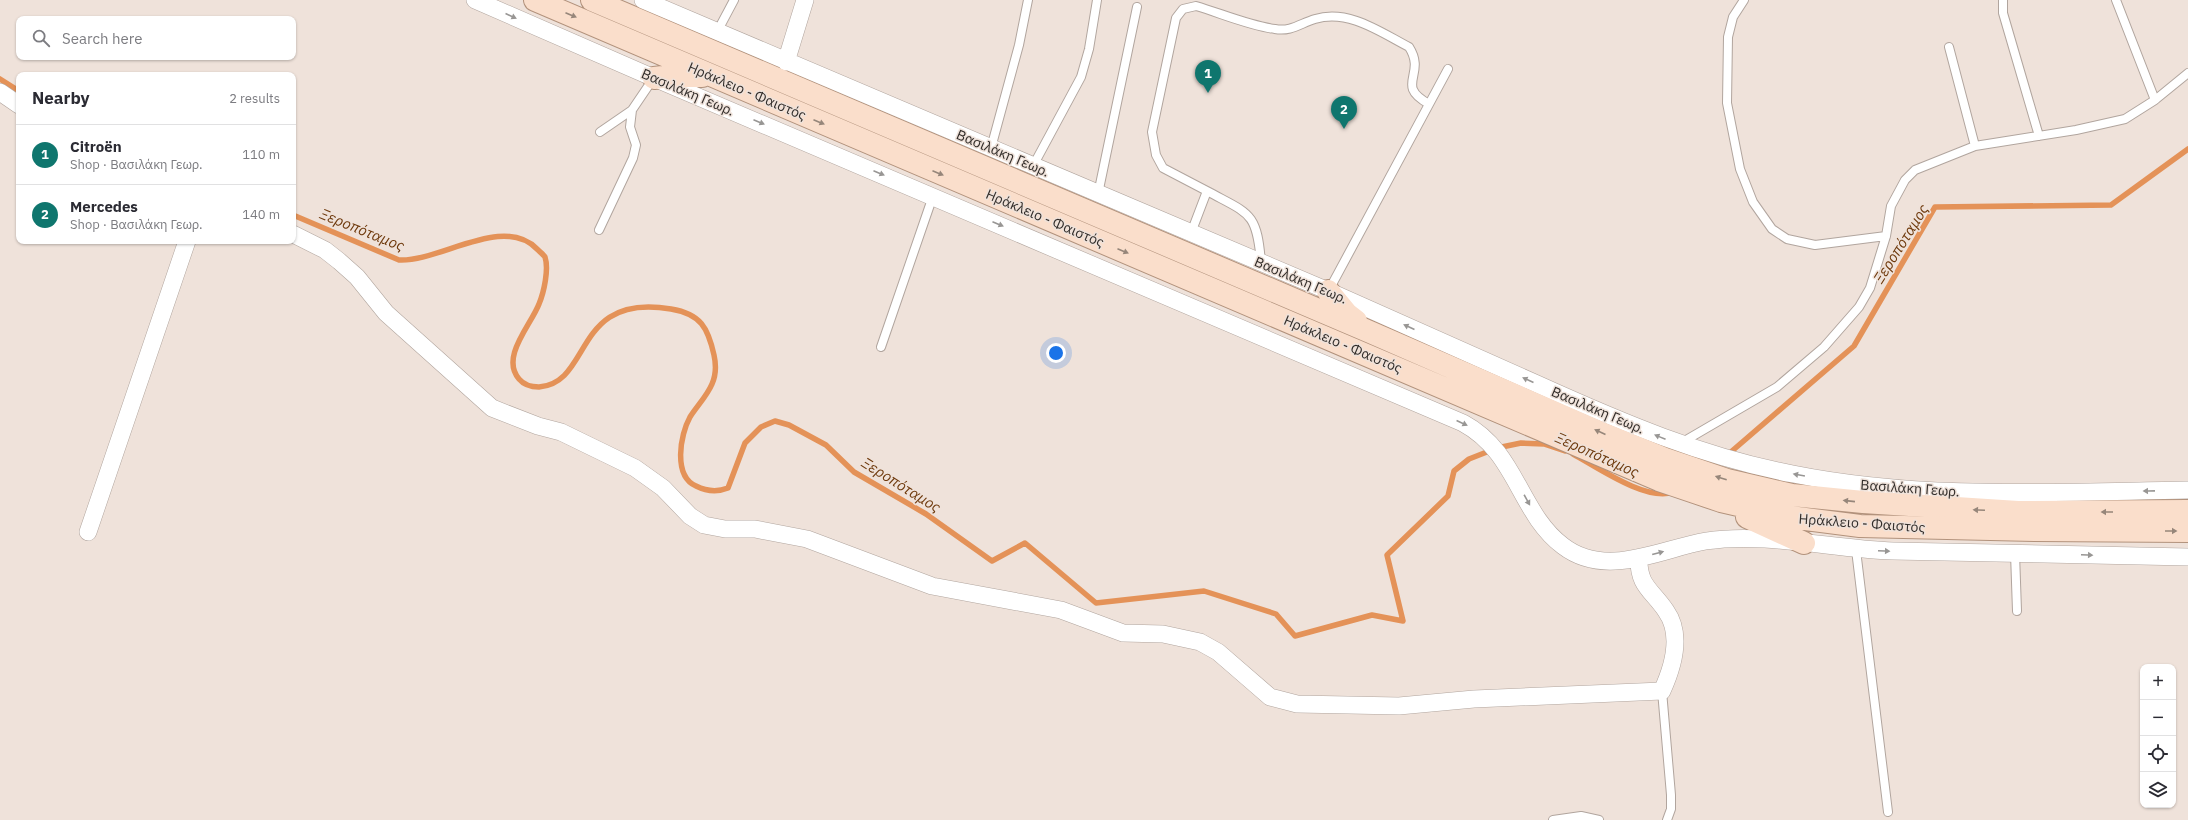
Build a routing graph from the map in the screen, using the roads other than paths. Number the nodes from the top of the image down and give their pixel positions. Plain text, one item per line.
1 (475, 0) edge
2 (535, 0) edge
3 (592, 0) edge
4 (643, 0) edge
5 (734, 0) edge
6 (805, 0) edge
7 (1028, 0) edge
8 (1097, 0) edge
9 (1744, 0) edge
10 (2003, 0) edge
11 (2116, 0) edge
12 (1137, 8) dead end
13 (717, 32) junction
14 (1949, 47) dead end
15 (786, 62) junction
16 (1448, 69) dead end
17 (2188, 73) edge
18 (713, 76) junction
19 (654, 78) junction
20 (0, 92) edge
21 (2155, 100) junction
22 (16, 103) edge
23 (1429, 104) junction
24 (632, 110) junction
25 (600, 132) dead end
26 (2039, 136) junction
27 (1975, 146) junction
28 (990, 148) junction
29 (1033, 166) junction
30 (1207, 191) junction
31 (1098, 194) junction
32 (933, 196) junction
33 (599, 230) dead end
34 (1191, 233) junction
35 (296, 236) edge
36 (1886, 236) junction
37 (186, 244) edge
38 (1261, 263) junction
39 (1328, 291) junction
40 (1370, 332) junction
41 (881, 347) dead end
42 (1681, 444) junction
43 (1659, 480) junction
44 (2188, 490) edge
45 (2069, 492) junction
46 (1984, 493) junction
47 (2188, 511) edge
48 (2025, 521) junction
49 (2188, 531) edge
50 (88, 532) dead end
51 (1804, 543) junction
52 (1856, 550) junction
53 (1996, 552) junction
54 (2015, 553) junction
55 (2060, 554) junction
56 (2188, 557) edge
57 (1639, 558) junction
58 (2018, 612) dead end
59 (1662, 691) junction
60 (1888, 812) dead end
61 (1553, 820) edge
62 (1600, 820) edge
63 (1667, 820) edge

1 -> 19 street, Βασιλάκη Γεωρ.
2 -> 18 main road, Ηράκλειο - Φαιστός
3 - 40 main road, Ηράκλειο - Φαιστός
4 - 13 street, Βασιλάκη Γεωρ.
5 - 13 lane
6 - 15 street
7 - 28 lane
8 - 29 lane
9 - 36 lane
10 - 26 lane
11 - 21 lane
12 - 31 lane
13 - 15 street, Βασιλάκη Γεωρ.
14 - 27 lane
15 - 28 street, Βασιλάκη Γεωρ.
16 - 23 lane
17 - 21 lane
18 - 19 main road
18 -> 43 main road, Ηράκλειο - Φαιστός
19 - 24 lane
19 -> 32 street, Βασιλάκη Γεωρ.
20 - 22 street
21 - 26 lane
23 - 30 lane
23 - 39 lane
24 - 25 lane
24 - 33 lane
26 - 27 lane
27 - 36 lane
28 - 29 street, Βασιλάκη Γεωρ.
29 - 31 street, Βασιλάκη Γεωρ.
30 - 34 lane
30 - 38 lane
31 - 34 street, Βασιλάκη Γεωρ.
32 - 41 lane
32 -> 57 street, Βασιλάκη Γεωρ.
34 - 38 street, Βασιλάκη Γεωρ.
35 - 59 street
36 - 42 lane
37 - 50 street
38 - 39 street, Βασιλάκη Γεωρ.
39 - 40 main road
42 -> 39 street, Βασιλάκη Γεωρ.
48 -> 40 main road, Ηράκλειο - Φαιστός
46 -> 42 street, Βασιλάκη Γεωρ.
43 - 48 main road, Ηράκλειο - Φαιστός
43 - 51 main road
44 -> 45 street, Βασιλάκη Γεωρ.
45 - 46 street, Βασιλάκη Γεωρ.
45 - 48 street
46 - 48 street
47 -> 48 main road, Ηράκλειο - Φαιστός
48 -> 49 main road, Ηράκλειο - Φαιστός
48 - 53 street
48 - 55 street
51 - 52 street, Βασιλάκη Γεωρ.
57 -> 51 street, Βασιλάκη Γεωρ.
52 -> 53 street, Βασιλάκη Γεωρ.
52 - 60 lane
53 - 54 street, Βασιλάκη Γεωρ.
54 - 55 street, Βασιλάκη Γεωρ.
54 - 58 lane
55 -> 56 street, Βασιλάκη Γεωρ.
57 - 59 street
59 - 63 lane
61 - 62 lane

